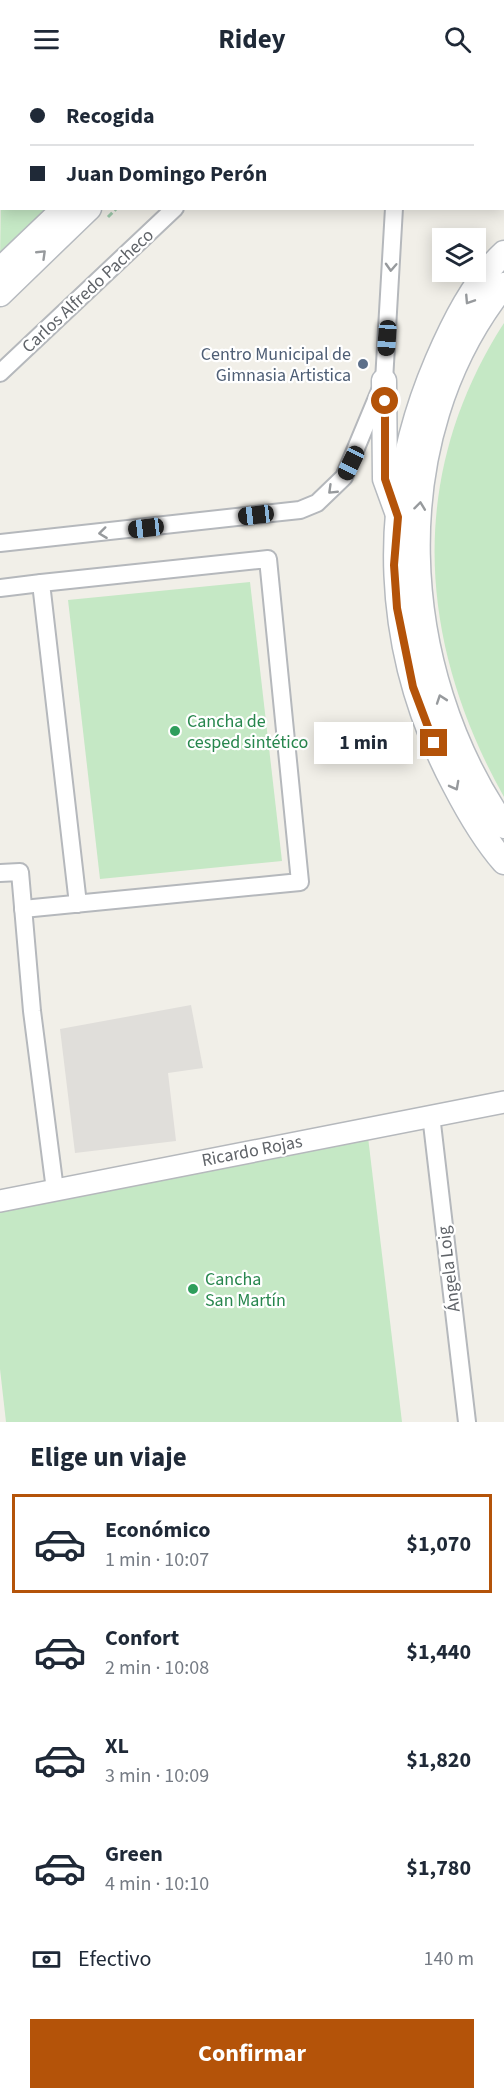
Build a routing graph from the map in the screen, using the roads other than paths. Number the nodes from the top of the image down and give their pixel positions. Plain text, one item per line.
1 (64, 210) edge
2 (87, 210) edge
3 (174, 210) edge
4 (394, 210) edge
5 (504, 253) edge
6 (0, 270) edge
7 (504, 285) edge
8 (0, 294) edge
9 (0, 373) edge
10 (384, 381) junction
11 (398, 517) junction
12 (0, 543) edge
13 (41, 583) junction
14 (0, 588) edge
15 (504, 826) edge
16 (504, 862) edge
17 (0, 873) edge
18 (78, 904) junction
19 (23, 909) junction
20 (504, 1102) edge
21 (431, 1115) junction
22 (55, 1190) junction
23 (0, 1201) edge
24 (467, 1422) edge

1 - 6 main road
8 -> 2 main road
3 - 9 street, Carlos Alfredo Pacheco
4 -> 10 street
5 -> 11 main road
15 -> 7 main road
10 - 11 main road
10 -> 12 street
11 -> 16 main road
13 - 14 street
13 - 18 street
13 - 18 street
17 - 19 street
18 - 19 street
19 - 22 street
20 - 21 street, Ricardo Rojas
21 - 22 street, Ricardo Rojas
21 - 24 street, Ángela Loig
22 - 23 street, Ricardo Rojas

